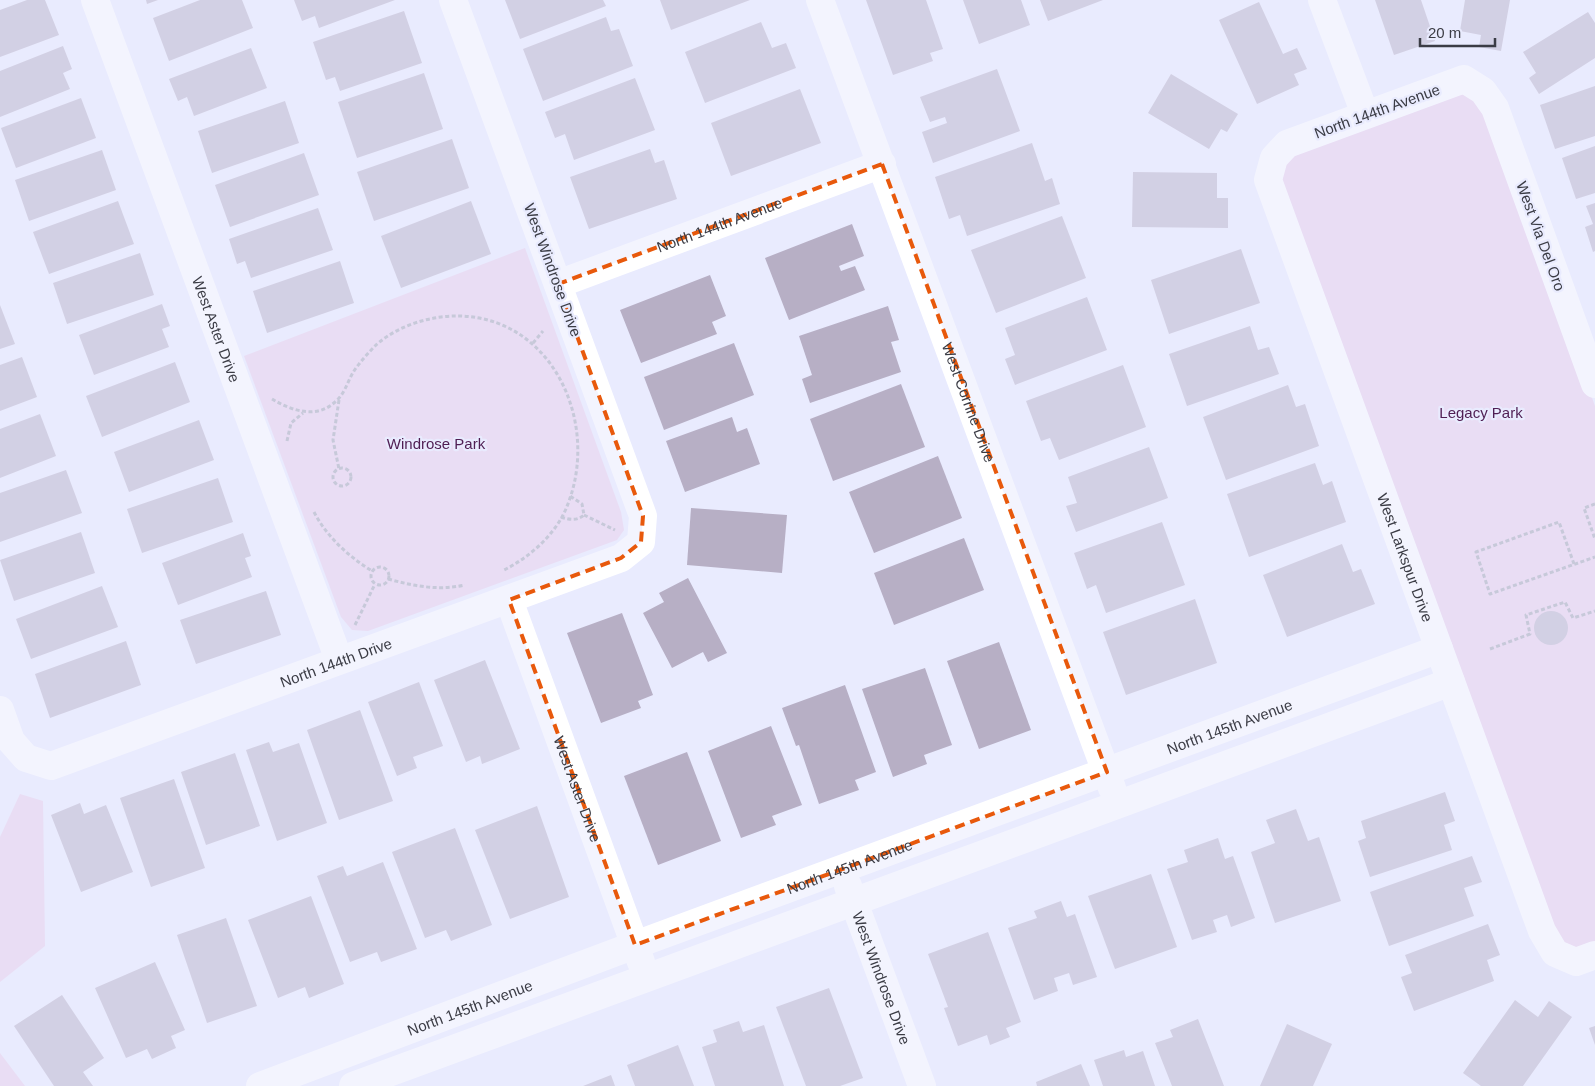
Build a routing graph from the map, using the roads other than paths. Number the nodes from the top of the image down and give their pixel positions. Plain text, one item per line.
1 (94, 0) edge
2 (453, 0) edge
3 (820, 0) edge
4 (1322, 0) edge
5 (1483, 91) joint
6 (1365, 114) junction
7 (1274, 158) joint
8 (882, 164) junction
9 (558, 284) junction
10 (1595, 384) edge
11 (641, 542) joint
12 (509, 600) junction
13 (1439, 649) junction
14 (339, 660) junction
15 (1451, 682) junction
16 (0, 710) edge
17 (1107, 772) junction
18 (1118, 804) junction
19 (842, 869) junction
20 (854, 902) junction
21 (635, 945) junction
22 (1595, 955) edge
23 (647, 978) junction
24 (260, 1086) edge
25 (353, 1086) edge
26 (922, 1086) edge

1 - 14 street, West Aster Drive
2 - 9 street, West Windrose Drive
3 - 8 street, West Corrine Drive
4 - 6 street
5 - 6 street, North 144th Avenue
5 - 10 street, West Via Del Oro
6 - 7 street, North 144th Avenue
7 - 13 street, West Larkspur Drive
8 - 9 street, North 144th Avenue
8 - 17 street, West Corrine Drive
9 - 11 street, West Windrose Drive
11 - 12 street, North 144th Drive
12 - 14 street, North 144th Drive
12 - 21 street, West Aster Drive
13 - 15 street, West Larkspur Drive
13 - 17 street, North 145th Avenue
14 - 16 street, North 144th Drive
15 - 18 street
15 - 22 street, West Larkspur Drive
17 - 18 street, West Corrine Drive
17 - 19 street, North 145th Avenue
18 - 20 street
19 - 20 street, West Windrose Drive
19 - 21 street, North 145th Avenue
20 - 23 street
20 - 26 street, West Windrose Drive
21 - 23 street, West Aster Drive
21 - 24 street, North 145th Avenue
23 - 25 street

